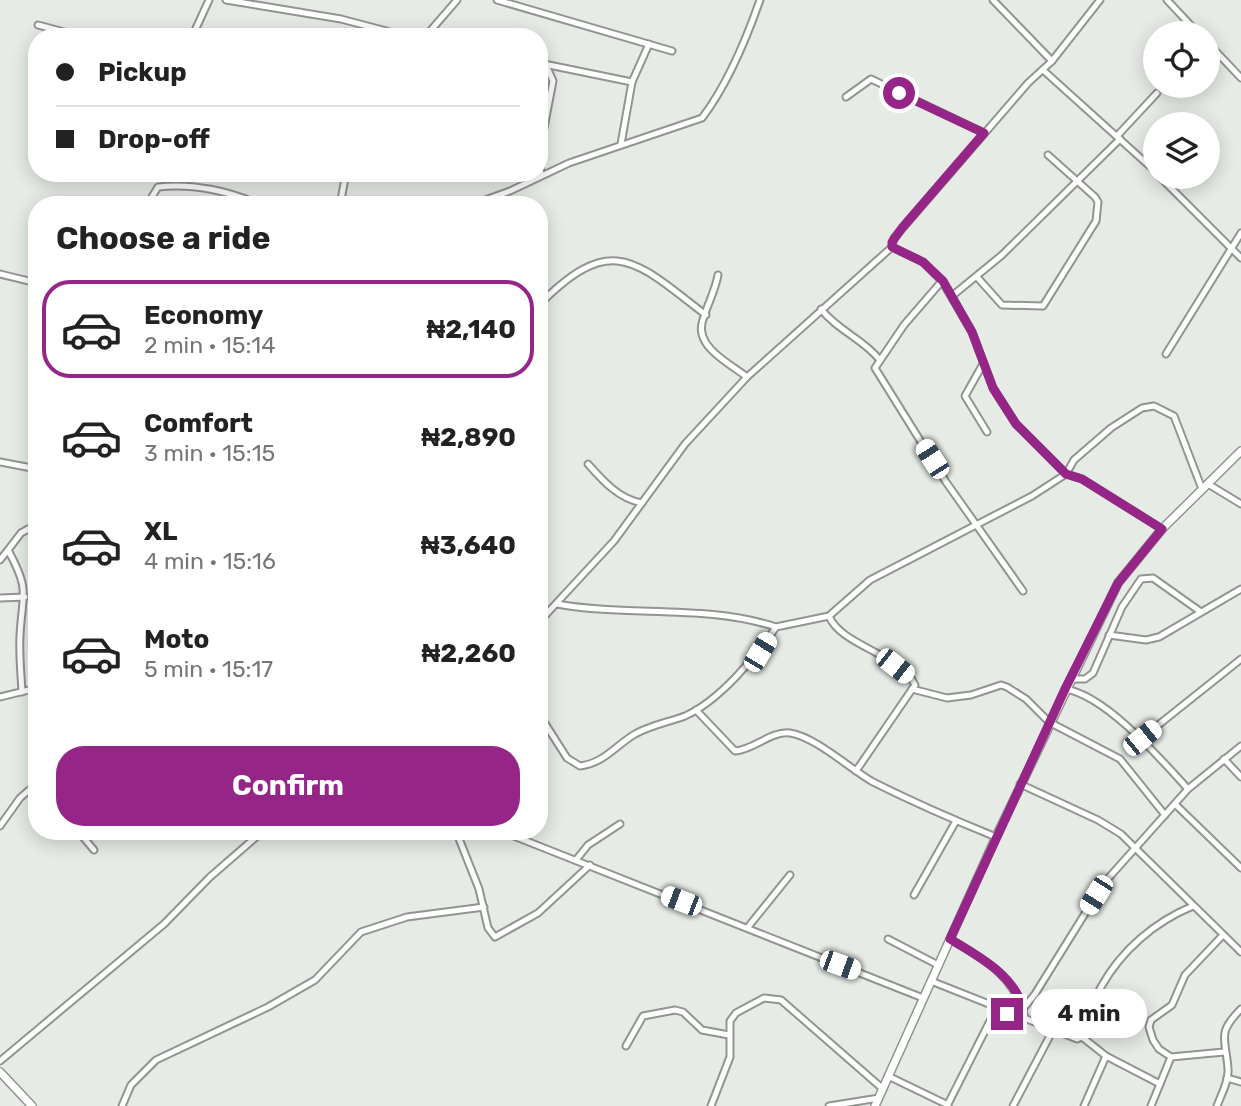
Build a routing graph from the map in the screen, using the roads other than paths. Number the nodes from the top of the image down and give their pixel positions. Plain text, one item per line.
1 (209, 0) edge
2 (226, 0) edge
3 (457, 0) edge
4 (498, 0) edge
5 (759, 0) edge
6 (993, 0) edge
7 (1100, 0) edge
8 (1167, 0) edge
9 (1187, 21) edge
10 (38, 24) dead end
11 (52, 28) edge
12 (196, 28) edge
13 (375, 28) edge
14 (434, 28) edge
15 (649, 44) junction
16 (672, 51) dead end
17 (1220, 56) edge
18 (1052, 61) junction
19 (548, 65) edge
20 (1043, 70) junction
21 (548, 73) edge
22 (1241, 78) edge
23 (632, 82) junction
24 (846, 97) dead end
25 (1153, 98) edge
26 (548, 107) edge
27 (984, 133) junction
28 (1118, 137) junction
29 (621, 144) junction
30 (1048, 155) dead end
31 (1143, 160) edge
32 (548, 173) edge
33 (527, 182) edge
34 (1079, 182) junction
35 (1172, 189) edge
36 (152, 196) edge
37 (234, 196) edge
38 (493, 196) edge
39 (1241, 233) edge
40 (892, 247) junction
41 (1232, 248) junction
42 (1241, 258) edge
43 (0, 274) edge
44 (718, 275) dead end
45 (977, 277) junction
46 (943, 281) junction
47 (28, 282) edge
48 (548, 296) edge
49 (952, 296) junction
50 (821, 309) junction
51 (706, 315) junction
52 (1166, 354) dead end
53 (879, 359) junction
54 (983, 364) junction
55 (747, 377) junction
56 (987, 432) dead end
57 (1241, 451) edge
58 (0, 462) edge
59 (588, 464) dead end
60 (28, 467) edge
61 (1066, 474) junction
62 (1205, 486) junction
63 (642, 503) junction
64 (1241, 504) edge
65 (978, 523) junction
66 (28, 529) edge
67 (1162, 529) junction
68 (8, 550) junction
69 (0, 560) edge
70 (1241, 589) edge
71 (1023, 591) dead end
72 (25, 597) junction
73 (0, 598) edge
74 (557, 604) junction
75 (1201, 612) junction
76 (548, 613) edge
77 (829, 616) junction
78 (776, 627) junction
79 (1109, 635) junction
80 (1241, 659) edge
81 (1069, 679) junction
82 (912, 689) junction
83 (1065, 689) junction
84 (28, 690) edge
85 (22, 692) junction
86 (0, 697) edge
87 (696, 710) junction
88 (1049, 722) junction
89 (548, 728) edge
90 (1142, 738) junction
91 (1241, 746) edge
92 (1224, 759) junction
93 (856, 771) junction
94 (1241, 777) edge
95 (1020, 785) junction
96 (1188, 789) junction
97 (28, 791) edge
98 (1176, 805) junction
99 (1165, 815) junction
100 (956, 821) junction
101 (620, 824) dead end
102 (0, 826) edge
103 (996, 837) junction
104 (86, 840) edge
105 (253, 840) edge
106 (459, 840) edge
107 (524, 840) edge
108 (1136, 848) junction
109 (94, 850) dead end
110 (576, 860) junction
111 (590, 865) junction
112 (1241, 868) edge
113 (790, 875) dead end
114 (914, 895) dead end
115 (1193, 906) junction
116 (484, 907) junction
117 (748, 927) junction
118 (1223, 935) junction
119 (888, 939) dead end
120 (950, 939) junction
121 (1241, 952) edge
122 (938, 965) junction
123 (931, 981) junction
124 (923, 998) junction
125 (996, 1009) junction
126 (1023, 1009) junction
127 (1241, 1009) edge
128 (1011, 1015) junction
129 (1026, 1018) junction
130 (1054, 1028) junction
131 (729, 1035) junction
132 (1082, 1038) junction
133 (626, 1045) dead end
134 (1224, 1052) junction
135 (1106, 1056) junction
136 (1171, 1057) junction
137 (0, 1061) edge
138 (0, 1072) edge
139 (888, 1076) junction
140 (1227, 1078) junction
141 (1241, 1082) edge
142 (1160, 1084) junction
143 (883, 1089) junction
144 (879, 1098) junction
145 (948, 1105) edge
146 (32, 1106) edge
147 (122, 1106) edge
148 (711, 1106) edge
149 (829, 1106) edge
150 (875, 1106) edge
151 (1013, 1106) edge
152 (1084, 1106) edge
153 (1151, 1106) edge
154 (1217, 1106) edge

1 - 12 street
2 - 13 street
3 - 14 street
4 - 15 street
5 - 29 street
6 - 18 street
7 - 18 street
8 - 9 street
10 - 11 street
15 - 16 street
15 - 23 street
17 - 22 street
18 - 20 street
19 - 23 street
20 - 27 street
20 - 28 street
21 - 26 street
23 - 29 street
24 - 27 street
25 - 28 street
27 - 40 street
28 - 31 street
28 - 34 street
29 - 32 street
30 - 34 street
33 - 38 street
34 - 45 street
34 - 45 street
35 - 41 street
36 - 37 street
39 - 41 street
40 - 46 street
40 - 50 street
41 - 42 street
41 - 52 street
43 - 47 street
44 - 51 street
45 - 49 street
46 - 49 street
46 - 53 street
48 - 51 street
49 - 54 street
50 - 53 street
50 - 55 street
51 - 55 street
53 - 65 street
54 - 56 street
54 - 61 street
55 - 63 street
57 - 62 main road
58 - 60 street
59 - 63 street
61 - 62 street
61 - 65 street
61 - 67 street
62 - 64 street
62 - 67 main road
63 - 74 street
65 - 71 street
65 - 77 street
66 - 68 street
67 - 81 main road
68 - 69 street
68 - 72 street
70 - 75 street
72 - 73 street
72 - 85 street
74 - 76 street
74 - 78 street
75 - 79 street
75 - 79 street
77 - 78 street
77 - 82 street
78 - 87 street
79 - 81 street
80 - 90 street
81 - 83 main road
82 - 88 street
82 - 93 street
83 - 88 main road
83 - 90 street
84 - 85 street
85 - 86 street
87 - 89 street
87 - 93 street
88 - 95 main road
88 - 99 street
90 - 96 street
91 - 92 street
92 - 94 street
92 - 96 street
93 - 100 street
95 - 103 main road
95 - 108 street
96 - 98 street
97 - 102 street
98 - 99 street
98 - 112 street
99 - 108 street
100 - 103 street
100 - 114 street
101 - 110 street
103 - 120 main road
104 - 109 street
105 - 137 street
106 - 116 street
107 - 110 street
108 - 115 street
108 - 126 street
110 - 111 street
111 - 116 street
111 - 117 street
113 - 117 street
115 - 118 street
115 - 132 street
116 - 147 street
117 - 124 street
118 - 121 street
118 - 136 street
119 - 122 street
120 - 122 main road
120 - 126 street
122 - 123 main road
123 - 124 main road
123 - 125 street
124 - 139 main road
125 - 128 street
125 - 145 street
126 - 128 street
126 - 129 street
127 - 134 street
128 - 129 street
129 - 130 street
130 - 132 street
130 - 151 street
131 - 133 street
131 - 143 street
131 - 148 street
132 - 135 street
134 - 136 street
134 - 140 street
135 - 142 street
135 - 152 street
136 - 142 street
138 - 146 main road
139 - 143 main road
139 - 145 street
140 - 141 street
140 - 154 street
142 - 153 street
143 - 144 main road
144 - 149 street
144 - 150 main road

